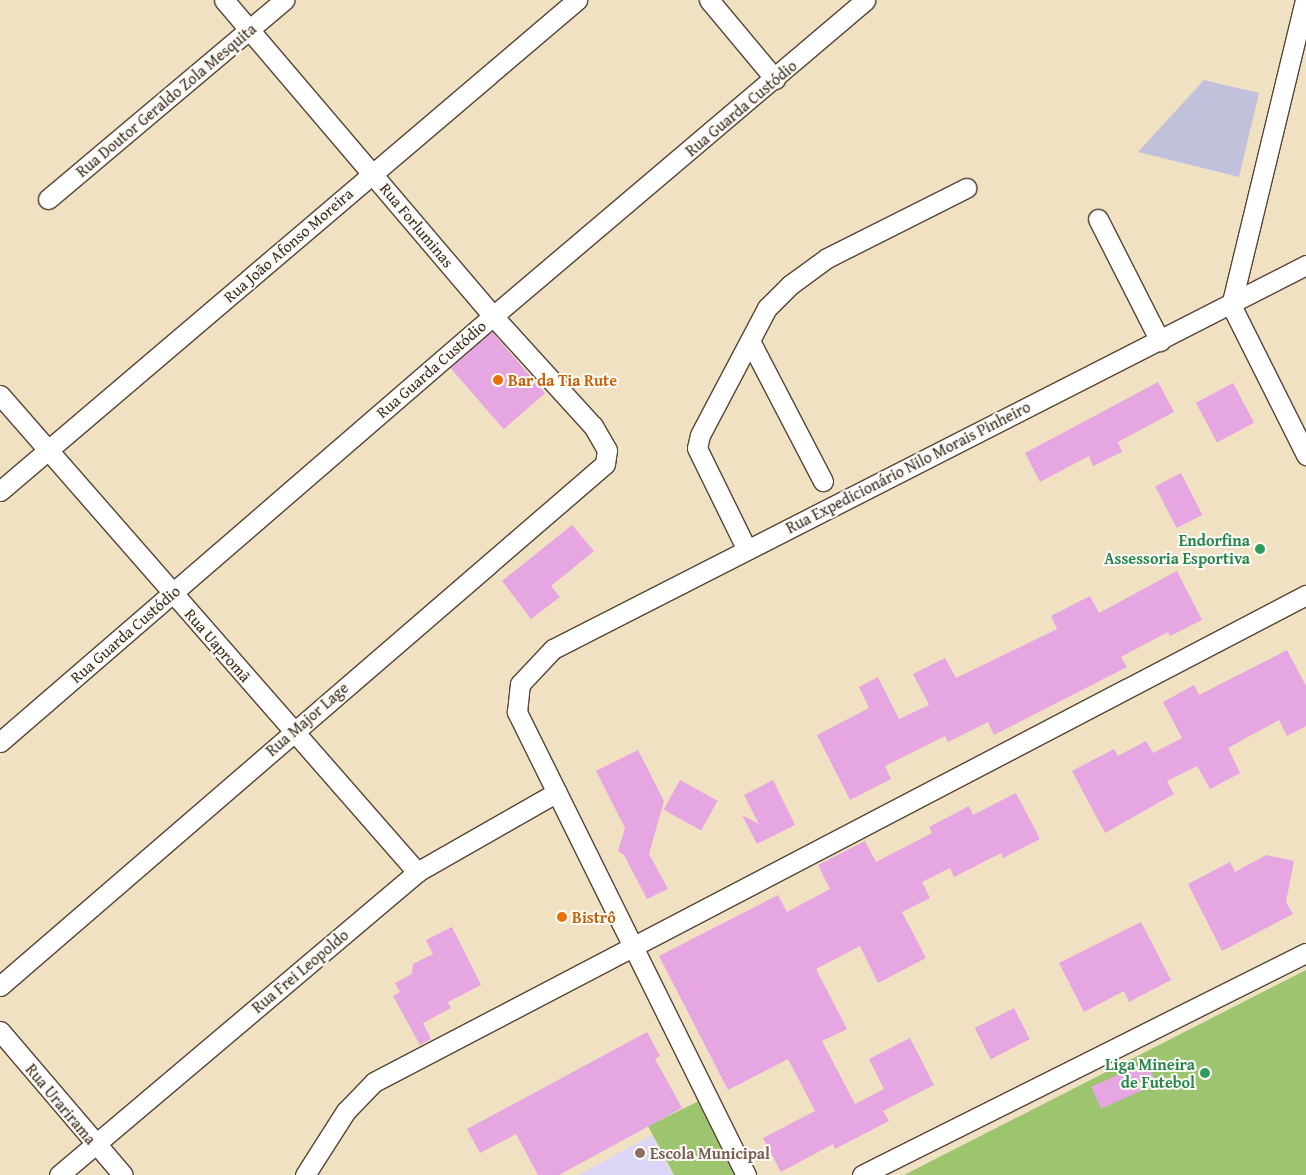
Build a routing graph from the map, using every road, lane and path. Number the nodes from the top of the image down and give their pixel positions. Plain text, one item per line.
1 (224, 0) edge
2 (284, 0) edge
3 (577, 0) edge
4 (709, 0) edge
5 (865, 0) edge
6 (1306, 0) edge
7 (250, 30) junction
8 (775, 79) junction
9 (373, 172) junction
10 (966, 188) dead end
11 (48, 199) dead end
12 (1098, 219) dead end
13 (1306, 265) edge
14 (1230, 305) junction
15 (493, 316) junction
16 (1160, 340) junction
17 (750, 341) junction
18 (0, 396) edge
19 (48, 450) junction
20 (607, 450) joint
21 (1306, 455) edge
22 (823, 481) dead end
23 (0, 491) edge
24 (746, 548) junction
25 (173, 593) junction
26 (1306, 595) edge
27 (293, 730) junction
28 (0, 742) edge
29 (557, 792) junction
30 (417, 872) junction
31 (634, 945) junction
32 (1306, 953) edge
33 (0, 986) edge
34 (0, 1032) edge
35 (95, 1144) junction
36 (59, 1175) edge
37 (123, 1175) edge
38 (305, 1175) edge
39 (746, 1175) edge
40 (862, 1175) edge

1 - 7 street, Rua Forluminas
2 - 7 street, Rua Doutor Geraldo Zola Mesquita
3 - 9 street, Rua João Afonso Moreira
4 - 8 street
5 - 8 street, Rua Guarda Custódio
6 - 14 street
7 - 9 street, Rua Forluminas
7 - 11 street, Rua Doutor Geraldo Zola Mesquita
8 - 15 street, Rua Guarda Custódio
9 - 15 street, Rua Forluminas
9 - 19 street, Rua João Afonso Moreira
10 - 17 street
12 - 16 street
13 - 14 street, Rua Expedicionário Nilo Morais Pinheiro
14 - 16 street, Rua Expedicionário Nilo Morais Pinheiro
14 - 21 street
15 - 20 street, Rua Forluminas
15 - 25 street, Rua Guarda Custódio
16 - 24 street, Rua Expedicionário Nilo Morais Pinheiro
17 - 22 street
17 - 24 street
18 - 19 street, Rua Uapromã
19 - 23 street, Rua João Afonso Moreira
19 - 25 street, Rua Uapromã
20 - 27 street, Rua Major Lage
24 - 29 street, Rua Expedicionário Nilo Morais Pinheiro
25 - 27 street, Rua Uapromã
25 - 28 street, Rua Guarda Custódio
26 - 31 street
27 - 30 street, Rua Uapromã
27 - 33 street, Rua Major Lage
29 - 30 street, Rua Frei Leopoldo
29 - 31 street
30 - 35 street, Rua Frei Leopoldo
31 - 38 street
31 - 39 street
32 - 40 street
34 - 35 street, Rua Urarirama
35 - 36 street, Rua Frei Leopoldo
35 - 37 street, Rua Urarirama

